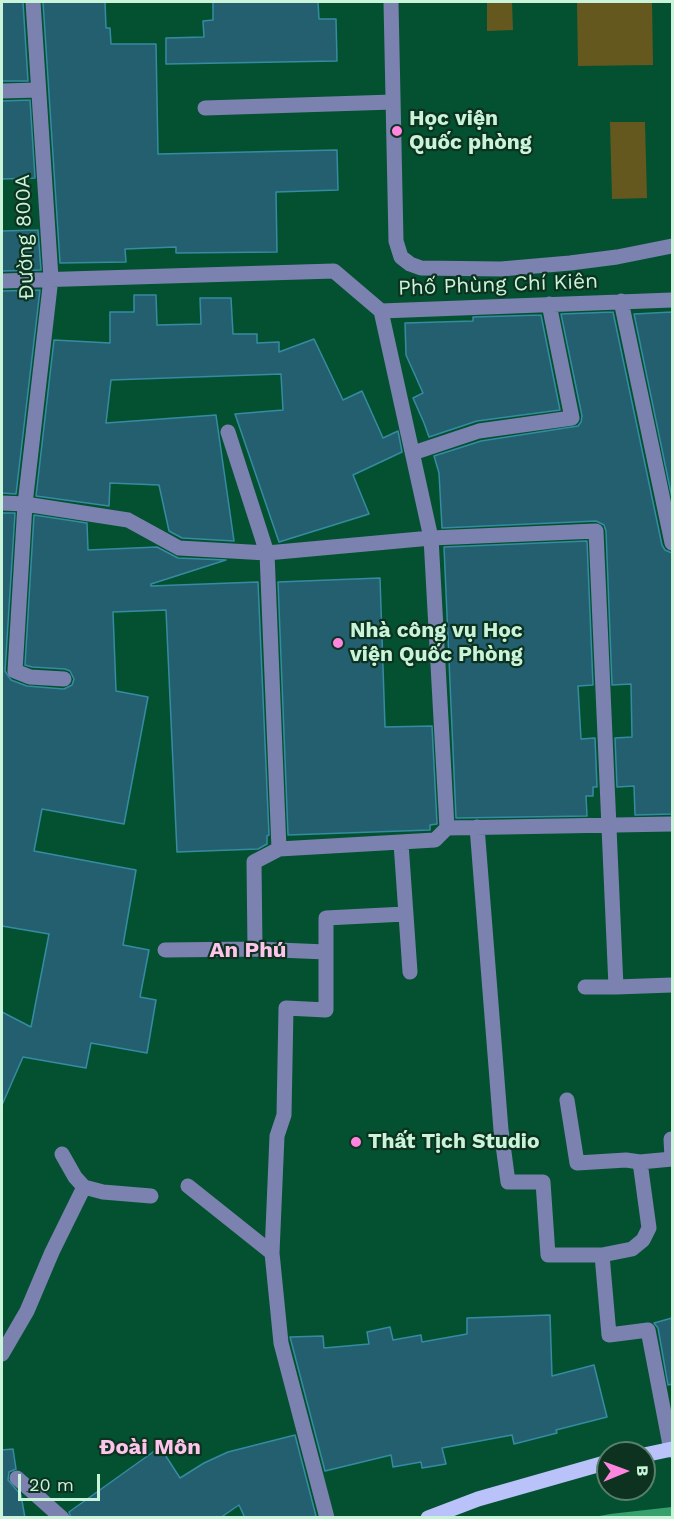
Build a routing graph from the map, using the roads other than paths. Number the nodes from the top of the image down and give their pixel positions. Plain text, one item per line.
1 (33, 2) edge
2 (391, 2) edge
3 (38, 90) junction
4 (2, 91) edge
5 (393, 102) junction
6 (206, 108) dead end
7 (672, 246) edge
8 (51, 278) junction
9 (2, 281) edge
10 (672, 300) edge
11 (621, 301) junction
12 (549, 304) junction
13 (381, 311) junction
14 (228, 432) dead end
15 (413, 453) junction
16 (2, 503) edge
17 (25, 504) junction
18 (431, 538) junction
19 (672, 543) edge
20 (267, 553) junction
21 (64, 679) dead end
22 (609, 824) junction
23 (672, 824) edge
24 (477, 827) junction
25 (447, 828) junction
26 (401, 843) junction
27 (279, 849) junction
28 (405, 914) junction
29 (255, 949) junction
30 (165, 950) dead end
31 (326, 952) junction
32 (410, 972) dead end
33 (672, 986) edge
34 (585, 987) dead end
35 (616, 987) junction
36 (567, 1100) dead end
37 (671, 1139) dead end
38 (62, 1154) dead end
39 (672, 1158) edge
40 (640, 1162) junction
41 (84, 1186) junction
42 (188, 1186) dead end
43 (151, 1196) dead end
44 (272, 1253) junction
45 (602, 1255) junction
46 (2, 1354) edge
47 (668, 1415) edge
48 (672, 1450) edge
49 (656, 1453) edge
50 (596, 1465) edge
51 (17, 1478) dead end
52 (62, 1518) edge
53 (327, 1518) edge
54 (428, 1518) edge

1 - 3 street, Đường 800A
2 - 5 street
3 - 4 street
3 - 8 street, Đường 800A
5 - 6 street
5 - 7 street
8 - 9 street, Phố Phùng Chí Kiên
8 - 13 street, Phố Phùng Chí Kiên
8 - 17 street, Đường 800A
10 - 11 street, Phố Phùng Chí Kiên
11 - 12 street, Phố Phùng Chí Kiên
11 - 19 street
12 - 13 street, Phố Phùng Chí Kiên
12 - 15 street
13 - 15 street
14 - 20 street
15 - 18 street
16 - 17 street
17 - 20 street
17 - 21 street, Đường 800A
18 - 20 street
18 - 22 street
18 - 25 street
20 - 27 street
22 - 23 street
22 - 24 street
22 - 35 street
24 - 25 street
24 - 45 street
25 - 26 street
26 - 27 street
26 - 28 street
27 - 29 street
28 - 31 street
28 - 32 street
29 - 30 street
29 - 31 street
31 - 44 street
33 - 35 street
34 - 35 street
36 - 40 street
37 - 39 street
38 - 41 street
39 - 40 street
40 - 45 street
41 - 43 street
41 - 46 street
42 - 44 street
44 - 53 street
45 - 47 street
47 - 48 street
48 - 49 main road
50 - 54 main road
51 - 52 street

